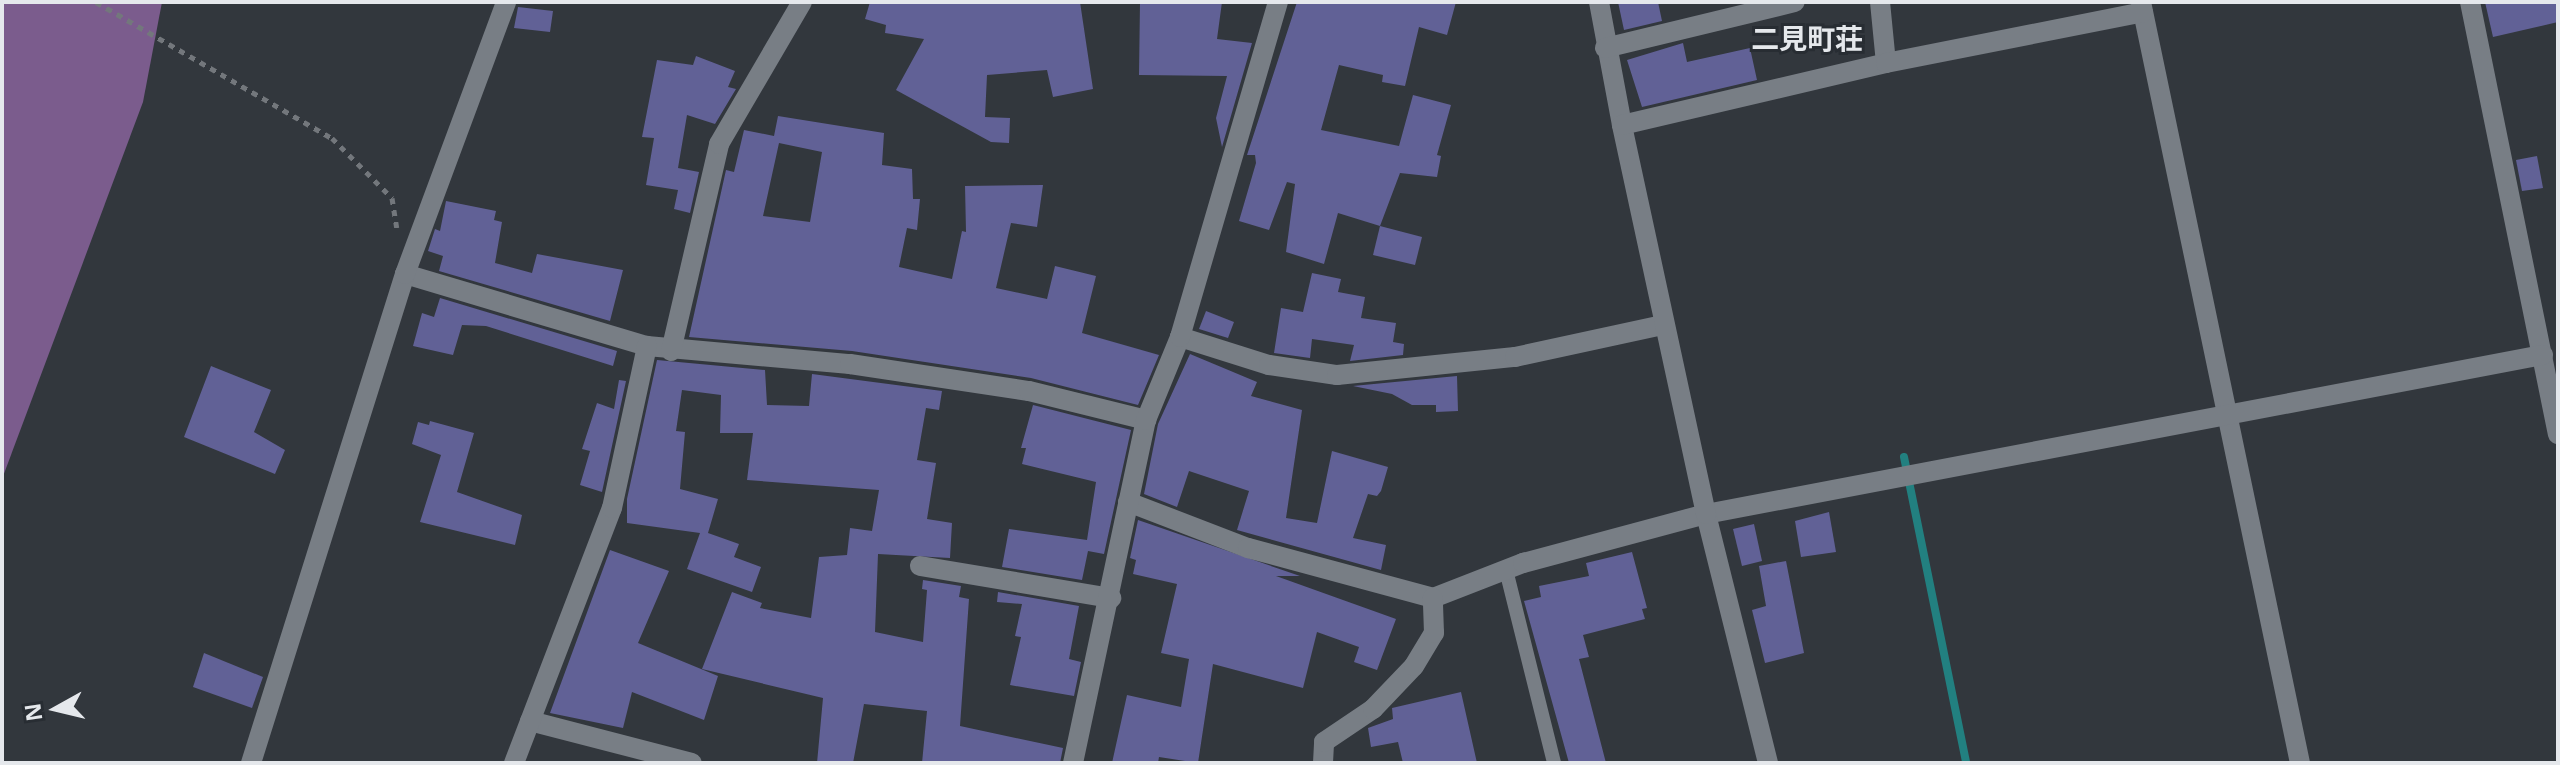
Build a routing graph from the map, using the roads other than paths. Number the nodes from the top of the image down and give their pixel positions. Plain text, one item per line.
1 (506, 2) edge
2 (802, 2) edge
3 (1278, 2) edge
4 (1599, 2) edge
5 (1795, 2) edge
6 (1880, 2) edge
7 (2470, 2) edge
8 (2142, 7) edge
9 (1605, 48) junction
10 (1886, 63) junction
11 (1622, 125) junction
12 (405, 274) junction
13 (1663, 325) junction
14 (1180, 337) junction
15 (647, 346) junction
16 (671, 351) junction
17 (2543, 355) junction
18 (2225, 416) junction
19 (1146, 420) junction
20 (2558, 434) edge
21 (1128, 502) junction
22 (1706, 514) junction
23 (920, 566) dead end
24 (1506, 570) junction
25 (1111, 598) junction
26 (1433, 598) junction
27 (530, 721) junction
28 (251, 763) edge
29 (514, 763) edge
30 (692, 763) edge
31 (1073, 763) edge
32 (1323, 763) edge
33 (1554, 763) edge
34 (1768, 763) edge
35 (2300, 763) edge

1 - 12 street
2 - 16 street
3 - 14 street
4 - 9 street
5 - 9 street
6 - 10 street
7 - 17 street
8 - 10 street
8 - 18 street
9 - 11 street
10 - 11 street
11 - 13 street
12 - 15 street
12 - 28 street
13 - 14 street
13 - 22 street
14 - 19 street
15 - 16 street
15 - 27 street
16 - 19 street
17 - 18 street
17 - 20 street
18 - 22 street
18 - 35 street
19 - 21 street
21 - 25 street
21 - 26 street
22 - 24 street
22 - 34 street
23 - 25 street
24 - 26 street
24 - 33 lane
25 - 31 street
26 - 32 street
27 - 29 street
27 - 30 street

